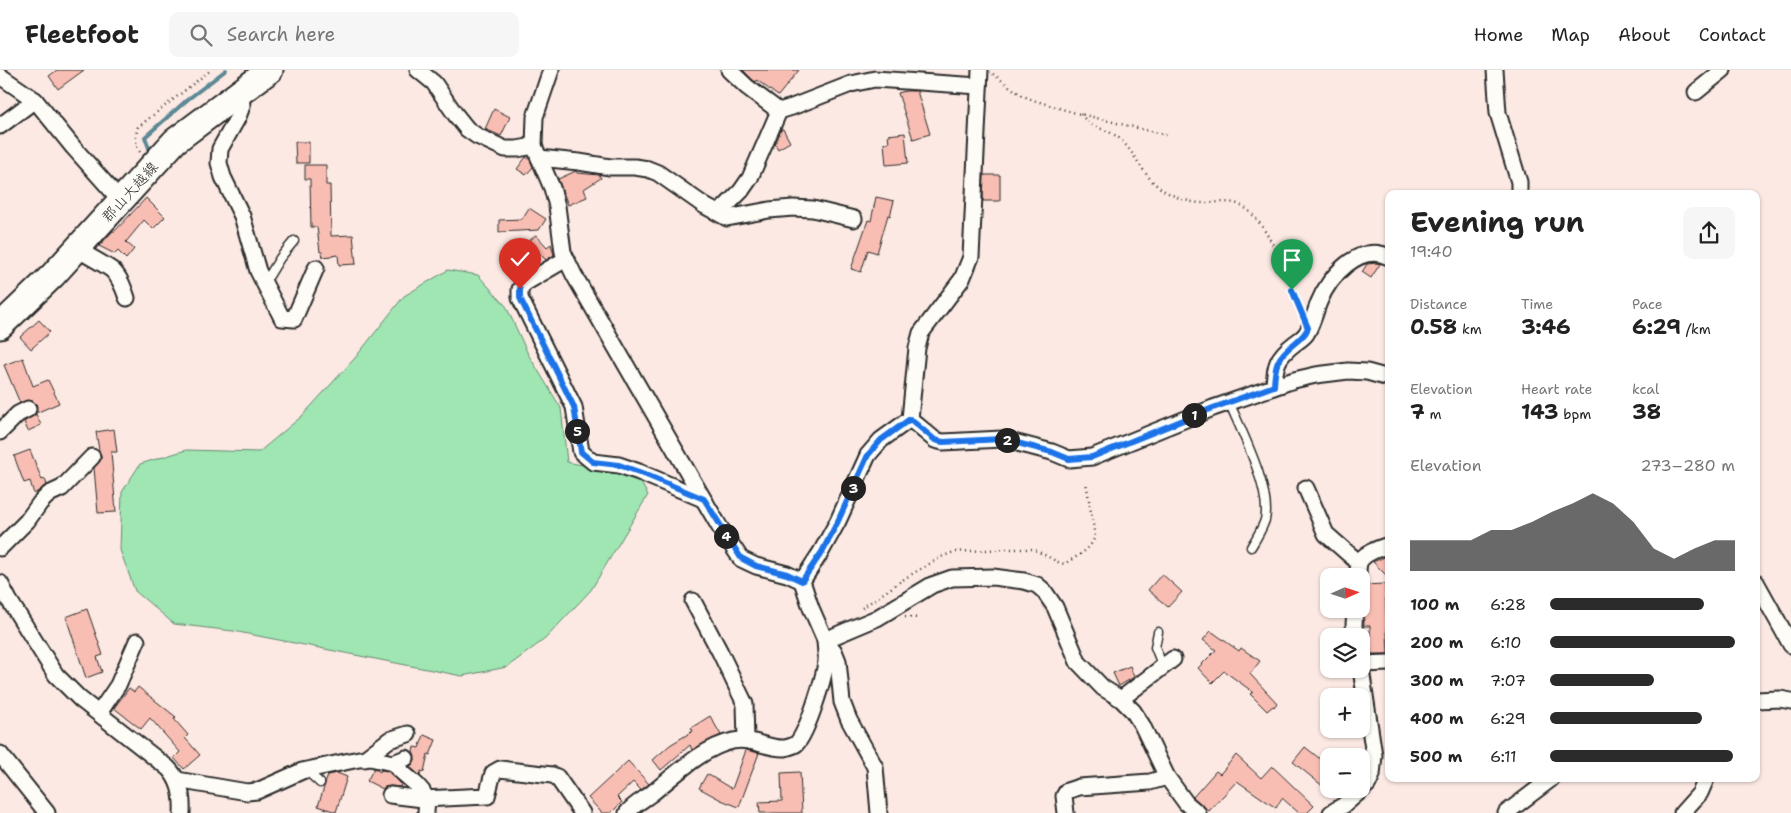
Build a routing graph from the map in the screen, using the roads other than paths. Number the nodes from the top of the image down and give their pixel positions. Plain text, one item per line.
1 (270, 70) edge
2 (418, 70) edge
3 (551, 70) edge
4 (730, 70) edge
5 (980, 70) edge
6 (1495, 70) edge
7 (1723, 70) edge
8 (0, 76) edge
9 (979, 86) junction
10 (241, 92) junction
11 (1696, 92) dead end
12 (35, 100) junction
13 (779, 110) junction
14 (0, 126) edge
15 (536, 152) junction
16 (1519, 190) edge
17 (122, 202) junction
18 (719, 213) junction
19 (854, 219) dead end
20 (294, 241) dead end
21 (78, 249) junction
22 (1385, 256) edge
23 (566, 259) junction
24 (316, 268) dead end
25 (262, 281) junction
26 (127, 298) dead end
27 (0, 326) edge
28 (1385, 377) edge
29 (1274, 386) junction
30 (1229, 402) junction
31 (28, 410) dead end
32 (910, 419) junction
33 (0, 432) edge
34 (92, 457) dead end
35 (1306, 488) dead end
36 (704, 499) junction
37 (1251, 547) dead end
38 (1385, 547) edge
39 (0, 548) edge
40 (1357, 568) edge
41 (1360, 568) edge
42 (802, 581) junction
43 (0, 583) edge
44 (1760, 589) edge
45 (692, 601) dead end
46 (1158, 632) dead end
47 (137, 640) dead end
48 (825, 640) junction
49 (1791, 645) edge
50 (1168, 663) joint
51 (1385, 663) edge
52 (1370, 664) edge
53 (1362, 678) edge
54 (1120, 699) junction
55 (1760, 700) edge
56 (1791, 701) edge
57 (99, 713) junction
58 (408, 734) dead end
59 (746, 740) junction
60 (0, 754) edge
61 (364, 759) junction
62 (306, 770) junction
63 (1167, 777) junction
64 (177, 780) junction
65 (1547, 782) edge
66 (1705, 782) edge
67 (320, 783) dead end
68 (390, 795) dead end
69 (426, 806) edge
70 (47, 813) edge
71 (182, 813) edge
72 (582, 813) edge
73 (627, 813) edge
74 (879, 813) edge
75 (1066, 813) edge
76 (1198, 813) edge
77 (1331, 813) edge
78 (1506, 813) edge
79 (1682, 813) edge

1 - 10 main road, 郡山大越線
2 - 15 street
3 - 15 street
4 - 13 street
5 - 9 street
6 - 16 street
7 - 11 street
8 - 12 street
9 - 13 street
9 - 32 street
10 - 17 main road, 郡山大越線
10 - 25 street
12 - 14 street
12 - 17 street
13 - 18 street
15 - 18 street
15 - 23 street
17 - 21 main road, 郡山大越線
18 - 19 street
20 - 25 lane
21 - 26 street
21 - 27 main road, 郡山大越線
22 - 29 street
23 - 36 street
23 - 36 street
24 - 25 street
28 - 29 street
29 - 30 street
30 - 32 street
30 - 37 lane
31 - 33 street
32 - 42 street
34 - 39 street
35 - 40 street
36 - 42 street
38 - 41 street
42 - 48 street
43 - 57 street
44 - 49 street
45 - 59 street
46 - 50 lane
47 - 57 street
48 - 54 street
48 - 59 street
48 - 74 street
50 - 54 street
51 - 52 street
53 - 77 street
54 - 63 street
55 - 56 street
57 - 64 street
58 - 61 street
59 - 73 street
60 - 70 street
61 - 62 street
61 - 69 street
62 - 64 street
62 - 67 lane
63 - 75 street
63 - 76 street
64 - 71 street
65 - 78 street
66 - 79 street
68 - 69 street
69 - 72 street

